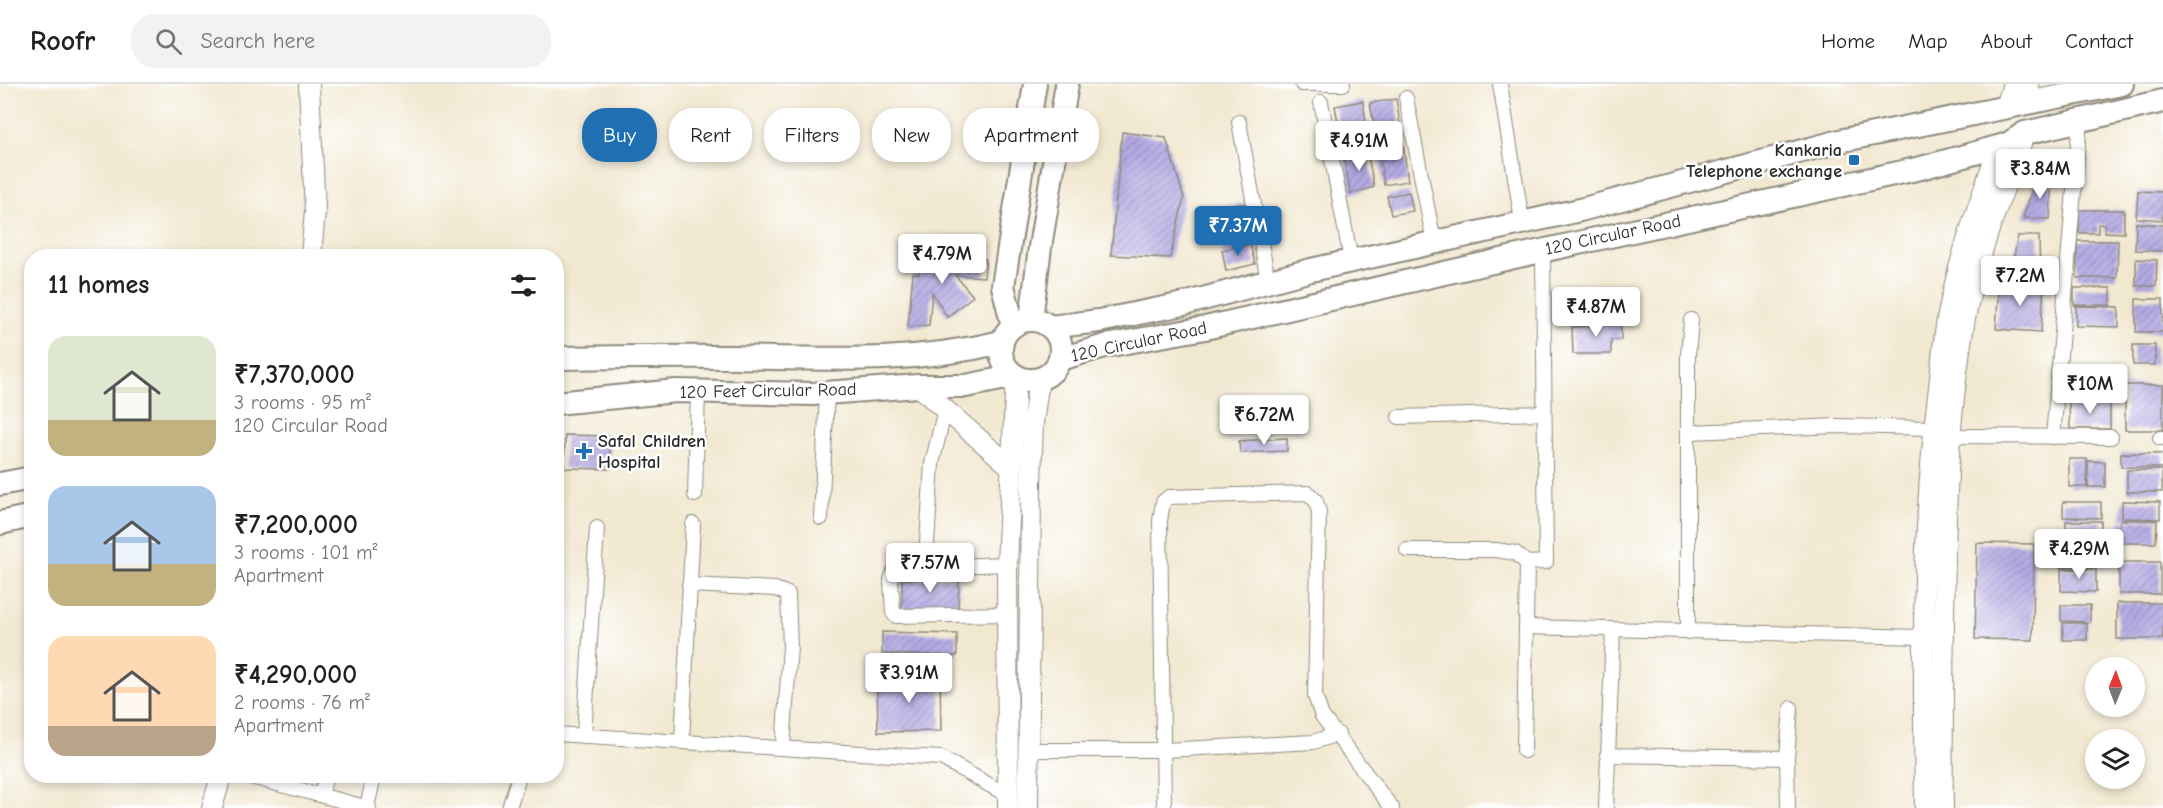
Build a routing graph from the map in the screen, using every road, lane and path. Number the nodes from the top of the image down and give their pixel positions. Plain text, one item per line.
1 (309, 84) edge
2 (1035, 84) edge
3 (1067, 84) edge
4 (1302, 84) edge
5 (1343, 84) edge
6 (1500, 84) edge
7 (2013, 84) edge
8 (2122, 84) edge
9 (2030, 93) edge
10 (1406, 98) dead end
11 (2163, 101) edge
12 (1321, 102) dead end
13 (2006, 107) junction
14 (2080, 120) junction
15 (1239, 122) dead end
16 (2025, 133) junction
17 (1999, 146) junction
18 (1522, 222) junction
19 (1434, 242) junction
20 (312, 249) edge
21 (1543, 251) junction
22 (1351, 260) junction
23 (1268, 281) junction
24 (1691, 320) dead end
25 (1024, 329) junction
26 (564, 358) edge
27 (1060, 359) junction
28 (1016, 376) junction
29 (1039, 379) junction
30 (918, 386) junction
31 (698, 392) junction
32 (827, 393) junction
33 (564, 402) edge
34 (945, 409) junction
35 (1544, 413) junction
36 (1399, 417) dead end
37 (1690, 432) junction
38 (1942, 432) junction
39 (2053, 437) junction
40 (2111, 437) dead end
41 (1011, 467) junction
42 (24, 480) edge
43 (0, 484) edge
44 (695, 495) dead end
45 (24, 518) edge
46 (820, 518) dead end
47 (0, 523) edge
48 (693, 524) dead end
49 (597, 528) dead end
50 (927, 543) dead end
51 (1407, 550) dead end
52 (1527, 563) junction
53 (1007, 564) junction
54 (689, 585) junction
55 (1007, 614) junction
56 (1526, 627) junction
57 (1613, 630) junction
58 (1688, 632) junction
59 (1924, 637) junction
60 (1791, 708) dead end
61 (1338, 734) junction
62 (564, 735) edge
63 (584, 736) junction
64 (682, 741) junction
65 (783, 747) junction
66 (1029, 750) junction
67 (1165, 750) junction
68 (1524, 751) dead end
69 (1607, 755) junction
70 (1787, 758) junction
71 (219, 783) edge
72 (275, 783) edge
73 (324, 783) edge
74 (373, 783) edge
75 (517, 783) edge
76 (321, 795) junction
77 (1009, 802) edge
78 (212, 808) edge
79 (368, 808) edge
80 (509, 808) edge
81 (1028, 808) edge
82 (1164, 808) edge
83 (1392, 808) edge
84 (1606, 808) edge
85 (1788, 808) edge
86 (1925, 808) edge
87 (1943, 808) edge

1 - 20 main road
2 - 25 main road
3 - 25 main road
4 - 5 street
6 - 18 street
7 - 13 main road
8 - 9 main road, 120 Circular Road
9 - 13 main road, 120 Circular Road
9 - 16 main road
10 - 19 street
11 - 14 main road, 120 Circular Road
12 - 22 street
13 - 17 main road
13 - 18 main road, 120 Circular Road
14 - 16 main road, 120 Circular Road
14 - 39 street
15 - 23 street
16 - 17 main road, 120 Circular Road
16 - 38 main road
17 - 21 main road, 120 Circular Road
17 - 38 main road
18 - 19 main road, 120 Circular Road
19 - 22 main road, 120 Circular Road
21 - 27 main road, 120 Circular Road
21 - 35 street
22 - 23 main road, 120 Circular Road
23 - 25 main road, 120 Circular Road
24 - 37 street
25 - 26 main road, 120 Feet Circular Road
25 - 27 main road
25 - 28 main road
27 - 29 main road
28 - 29 main road
28 - 30 main road, 120 Feet Circular Road
28 - 41 main road
29 - 66 main road
30 - 32 main road, 120 Feet Circular Road
30 - 34 main road
31 - 32 main road, 120 Feet Circular Road
31 - 33 main road, 120 Feet Circular Road
31 - 44 street
32 - 46 street
34 - 41 main road
34 - 50 street
35 - 36 street
35 - 52 street
37 - 38 street
37 - 58 street
38 - 39 street
38 - 59 main road
38 - 87 main road
39 - 40 street
41 - 53 main road
42 - 43 main road
45 - 47 main road
48 - 54 street
49 - 63 street
51 - 52 street
52 - 56 street
53 - 55 main road
53 - 55 street
54 - 64 street
54 - 65 street
55 - 77 main road
56 - 57 street
56 - 68 street
57 - 58 street
57 - 69 street
58 - 59 street
59 - 86 main road
60 - 70 street
61 - 67 street
61 - 67 street
61 - 83 street
62 - 63 street
63 - 64 street
64 - 65 street
65 - 77 street
66 - 67 street
66 - 81 main road
67 - 82 street
69 - 70 street
69 - 84 street
70 - 85 street
71 - 78 main road
72 - 76 street
73 - 76 street
74 - 79 street
75 - 80 street
76 - 79 street

